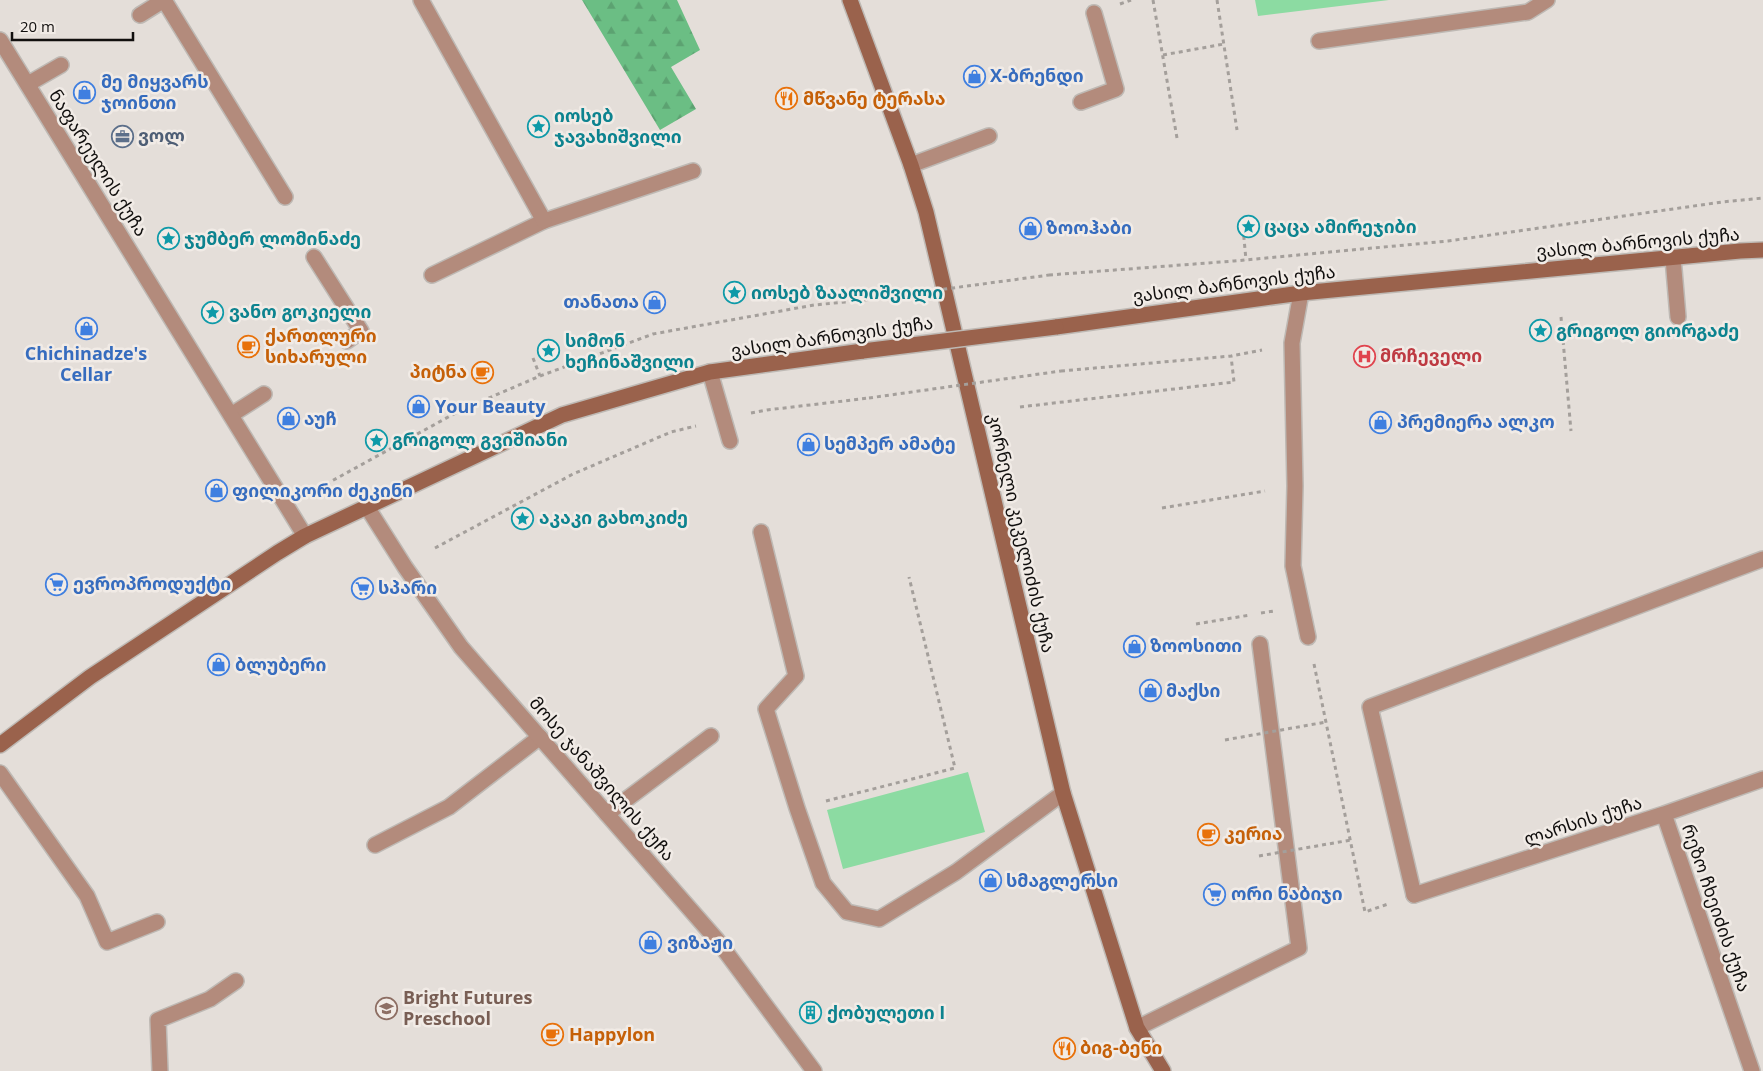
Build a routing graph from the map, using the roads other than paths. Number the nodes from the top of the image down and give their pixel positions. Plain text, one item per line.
1 (421, 0) edge
2 (850, 0) edge
3 (1547, 0) edge
4 (1094, 13) dead end
5 (140, 16) dead end
6 (0, 40) edge
7 (1319, 41) dead end
8 (61, 64) dead end
9 (28, 84) junction
10 (1080, 102) dead end
11 (989, 136) dead end
12 (911, 165) junction
13 (694, 171) dead end
14 (285, 197) dead end
15 (544, 220) junction
16 (1763, 250) edge
17 (314, 257) dead end
18 (1673, 258) junction
19 (432, 275) dead end
20 (1301, 293) junction
21 (1678, 317) dead end
22 (347, 341) dead end
23 (710, 372) junction
24 (264, 394) dead end
25 (231, 415) junction
26 (730, 441) dead end
27 (367, 507) junction
28 (761, 532) dead end
29 (305, 536) junction
30 (1763, 559) edge
31 (1308, 637) dead end
32 (1260, 644) dead end
33 (711, 736) dead end
34 (540, 737) junction
35 (0, 745) edge
36 (0, 773) edge
37 (1763, 780) edge
38 (1063, 793) junction
39 (607, 814) junction
40 (1664, 814) junction
41 (375, 846) dead end
42 (157, 922) dead end
43 (236, 982) dead end
44 (1137, 1028) junction
45 (160, 1071) edge
46 (814, 1071) edge
47 (1163, 1071) edge
48 (1752, 1071) edge

1 - 15 street
2 - 12 street, კორნელი კეკელიძის ქუჩა
3 - 7 street
4 - 10 street
5 - 14 street
6 - 9 street, ნაფარეულის ქუჩა
8 - 9 street
9 - 25 street, ნაფარეულის ქუჩა
11 - 12 street
12 - 38 street, კორნელი კეკელიძის ქუჩა
13 - 15 street
15 - 19 street
16 - 18 street, ვასილ ბარნოვის ქუჩა
17 - 22 street
18 - 20 street, ვასილ ბარნოვის ქუჩა
18 - 21 street
20 - 23 street, ვასილ ბარნოვის ქუჩა, bridge
20 - 31 street
23 - 26 street
23 - 27 street, ვასილ ბარნოვის ქუჩა
24 - 25 street
25 - 29 street, ნაფარეულის ქუჩა
27 - 29 street, ვასილ ბარნოვის ქუჩა
27 - 34 street, მოსე ჯანაშვილის ქუჩა
28 - 38 street
29 - 35 street, ვასილ ბარნოვის ქუჩა
30 - 40 street, ლარსის ქუჩა
32 - 44 street
33 - 39 street
34 - 39 street, მოსე ჯანაშვილის ქუჩა
34 - 41 street
36 - 42 street
37 - 40 street, ლარსის ქუჩა
38 - 44 street, კორნელი კეკელიძის ქუჩა
39 - 46 street, მოსე ჯანაშვილის ქუჩა
40 - 48 street, რეზო ჩხეიძის ქუჩა
43 - 45 street
44 - 47 street, კორნელი კეკელიძის ქუჩა

